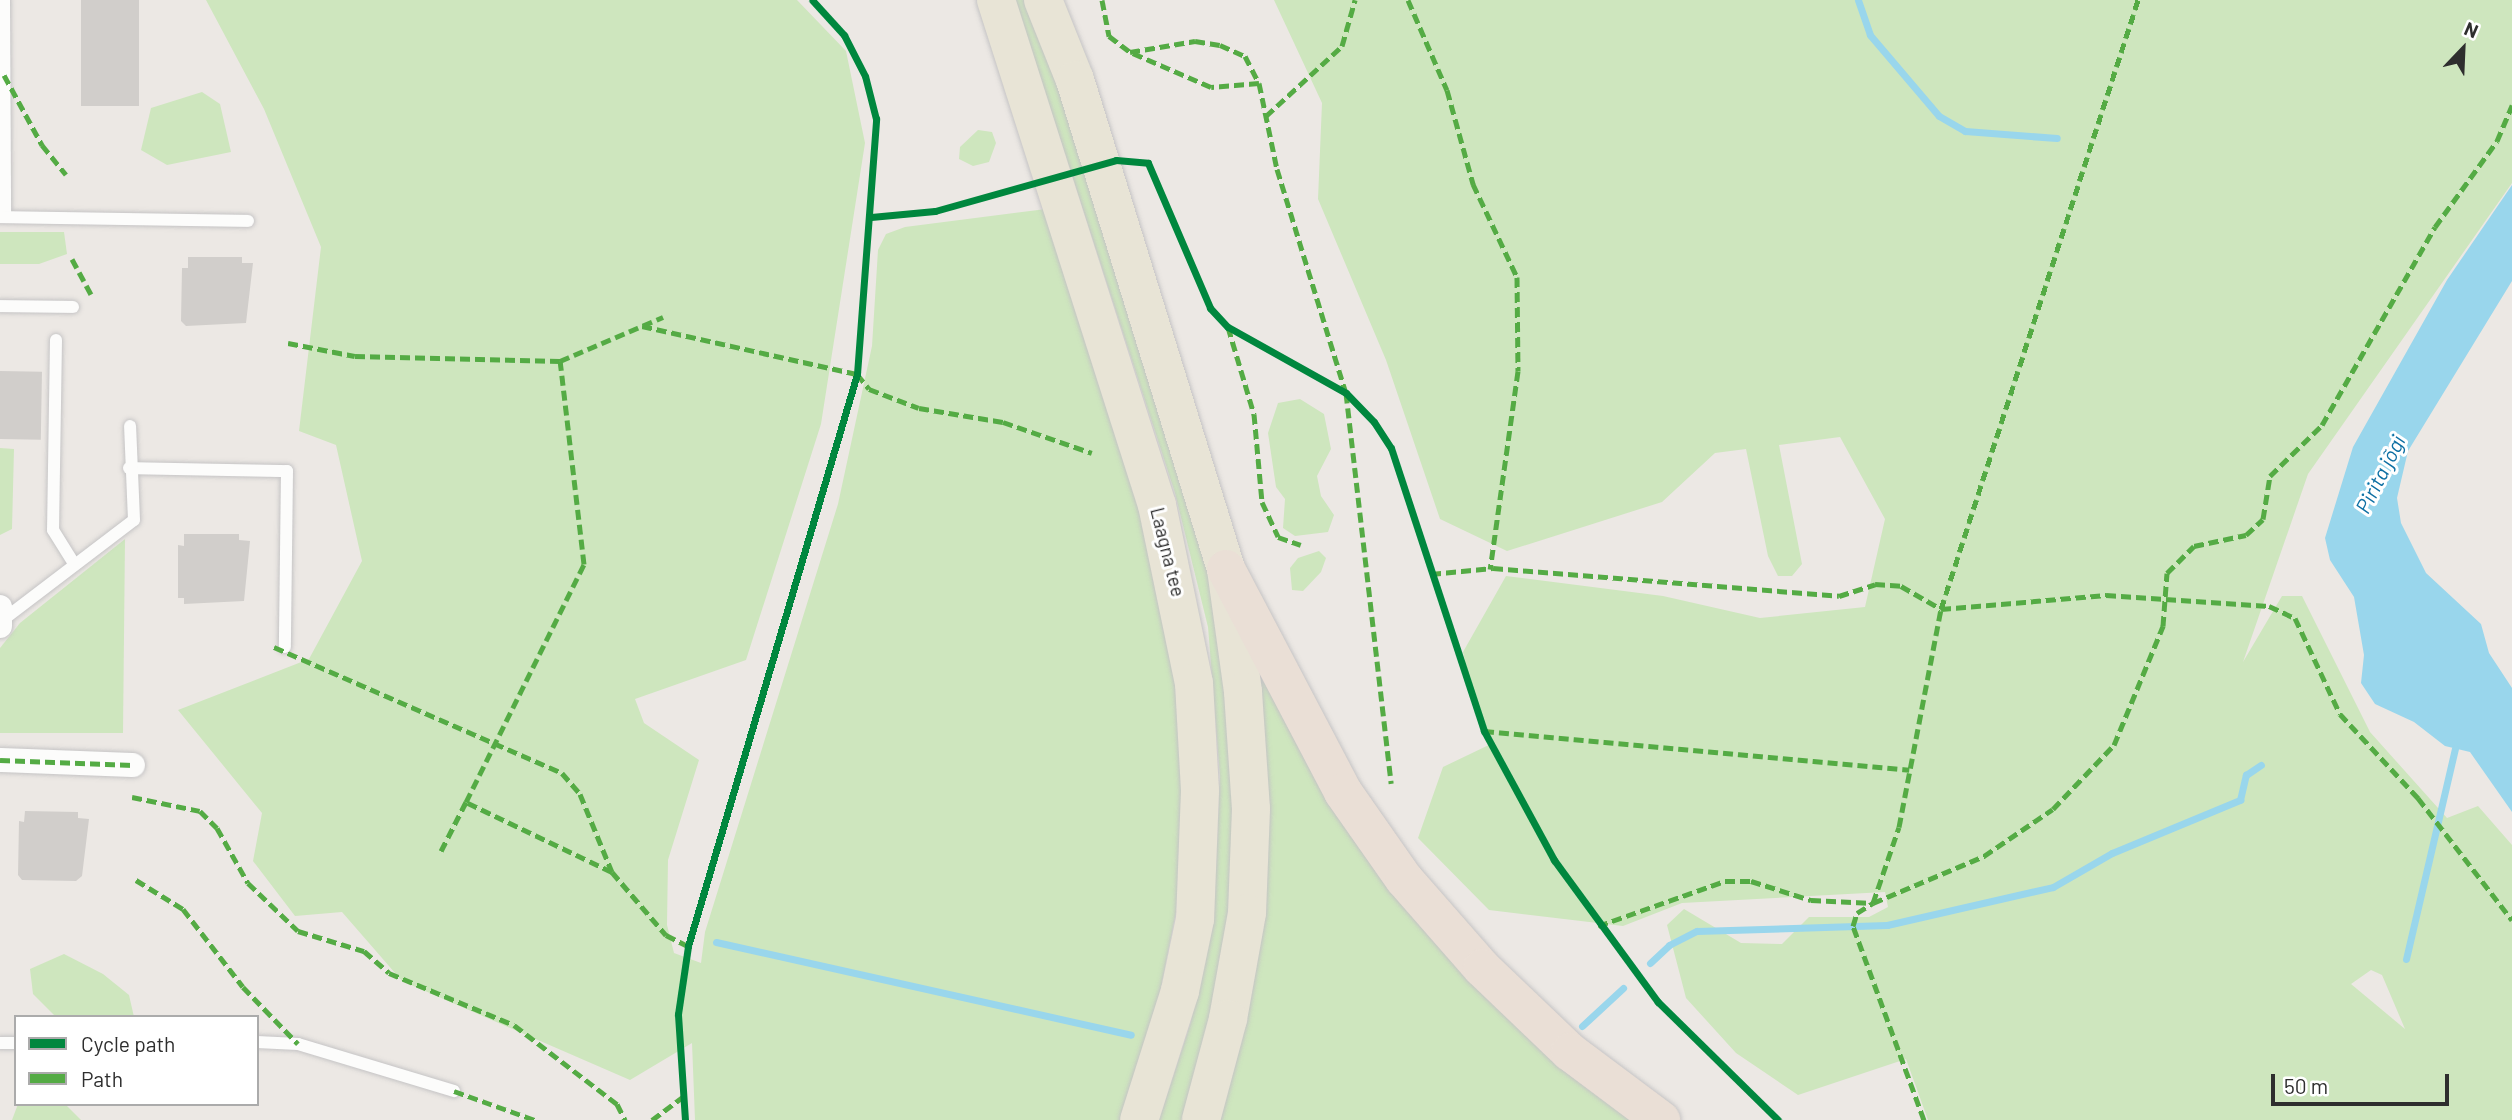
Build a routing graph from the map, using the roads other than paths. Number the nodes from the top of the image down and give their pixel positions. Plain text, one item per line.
1 (4, 0) edge
2 (996, 0) edge
3 (1043, 0) edge
4 (3, 217) edge
5 (248, 220) dead end
6 (0, 306) edge
7 (73, 307) dead end
8 (56, 340) dead end
9 (130, 426) dead end
10 (129, 467) junction
11 (74, 563) junction
12 (1226, 569) junction
13 (1, 617) edge
14 (285, 647) dead end
15 (0, 760) edge
16 (133, 765) dead end
17 (259, 1042) edge
18 (454, 1091) dead end
19 (1139, 1120) edge
20 (1201, 1120) edge
21 (1661, 1120) edge

1 - 4 lane
2 - 19 main road, Laagna tee
3 - 12 main road
4 - 5 lane
6 - 7 lane
8 - 11 lane
9 - 10 lane
10 - 11 lane
10 - 14 lane
11 - 13 lane
12 - 20 main road
12 - 21 highway
15 - 16 street
17 - 18 lane

